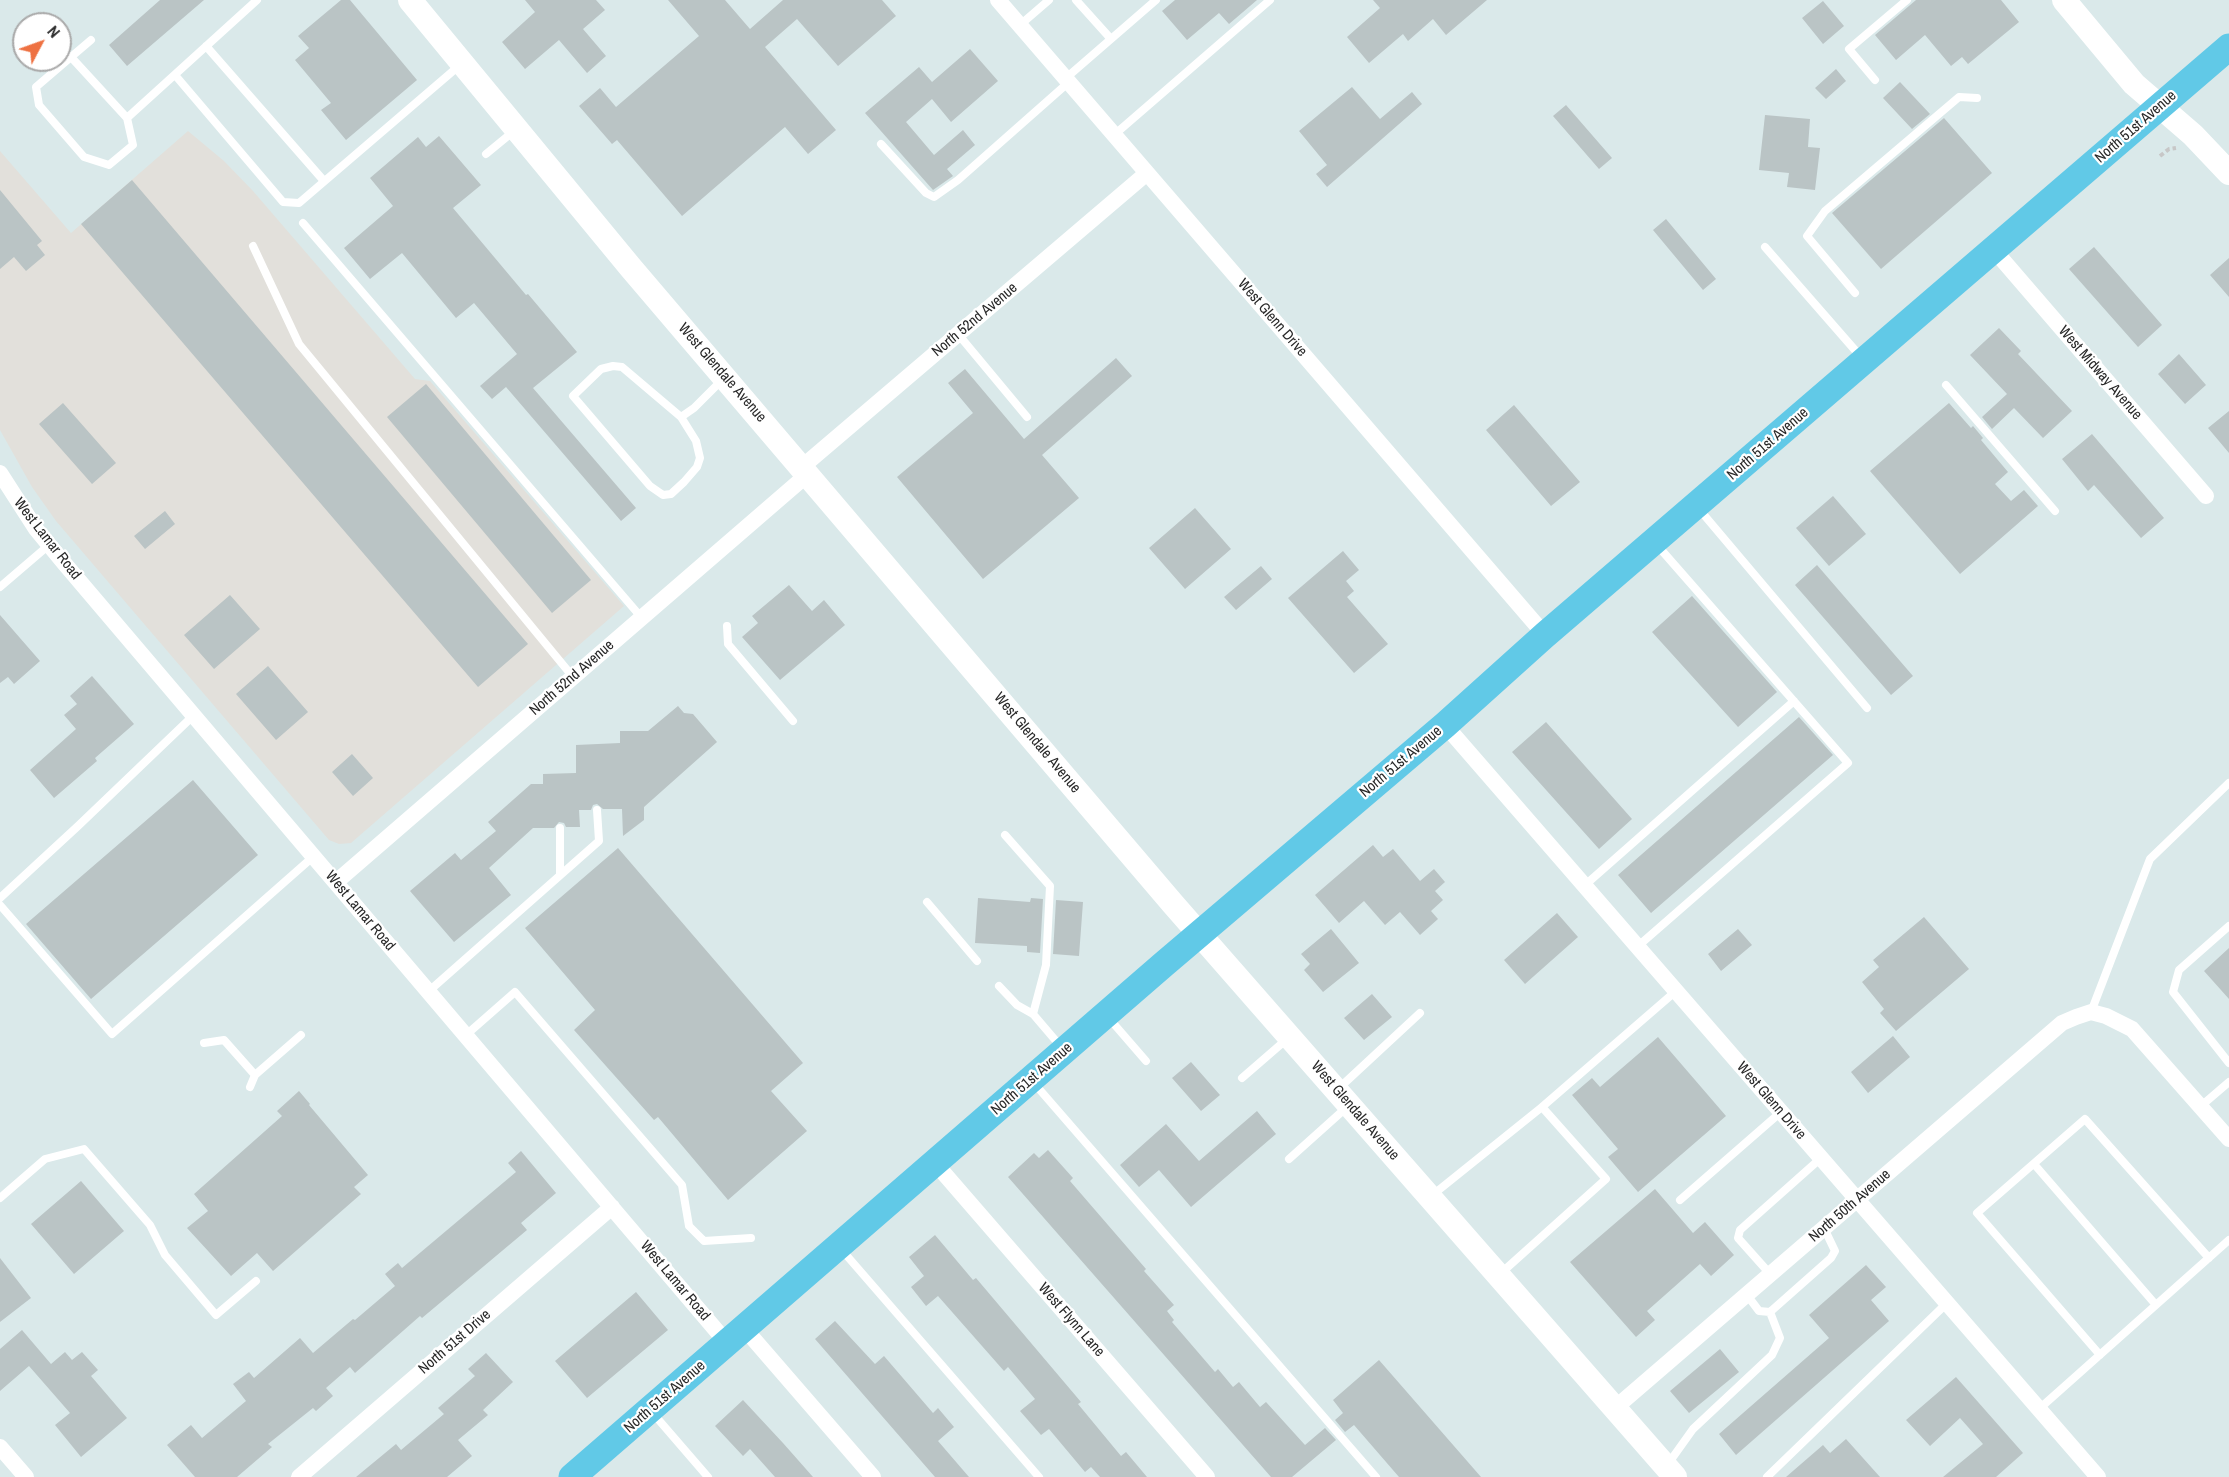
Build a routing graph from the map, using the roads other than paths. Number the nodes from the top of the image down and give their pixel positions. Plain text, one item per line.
1 (257, 0) edge
2 (410, 0) edge
3 (998, 0) edge
4 (1049, 0) edge
5 (1076, 0) edge
6 (1156, 0) edge
7 (1270, 0) edge
8 (1907, 0) edge
9 (2064, 0) edge
10 (1020, 25) junction
11 (1111, 39) junction
12 (91, 40) dead end
13 (206, 46) junction
14 (2229, 47) edge
15 (72, 56) edge
16 (72, 58) edge
17 (462, 63) junction
18 (54, 72) edge
19 (175, 75) junction
20 (1067, 80) junction
21 (1875, 80) dead end
22 (1977, 98) dead end
23 (2160, 106) junction
24 (127, 118) junction
25 (517, 129) junction
26 (1114, 135) junction
27 (881, 144) dead end
28 (486, 154) dead end
29 (1147, 173) junction
30 (2229, 173) edge
31 (324, 181) junction
32 (303, 223) dead end
33 (253, 246) dead end
34 (1765, 247) dead end
35 (1994, 250) junction
36 (1855, 293) dead end
37 (958, 334) junction
38 (1864, 360) junction
39 (725, 378) junction
40 (1946, 385) dead end
41 (681, 417) junction
42 (1027, 417) dead end
43 (805, 470) junction
44 (0, 473) edge
45 (2206, 496) dead end
46 (1697, 506) junction
47 (2055, 511) dead end
48 (1654, 542) junction
49 (49, 545) junction
50 (0, 587) edge
51 (642, 617) junction
52 (727, 626) dead end
53 (1545, 635) junction
54 (573, 676) junction
55 (1794, 701) junction
56 (1867, 708) dead end
57 (194, 715) junction
58 (793, 722) dead end
59 (1445, 725) junction
60 (2229, 783) edge
61 (597, 810) dead end
62 (560, 828) dead end
63 (1005, 835) dead end
64 (314, 856) junction
65 (560, 874) junction
66 (336, 882) junction
67 (1584, 886) junction
68 (0, 898) edge
69 (927, 902) dead end
70 (0, 905) edge
71 (2229, 926) edge
72 (1200, 934) junction
73 (1637, 946) junction
74 (977, 961) dead end
75 (999, 986) dead end
76 (429, 991) junction
77 (1676, 991) junction
78 (2091, 1012) junction
79 (1420, 1013) dead end
80 (1033, 1014) junction
81 (1106, 1015) junction
82 (301, 1035) dead end
83 (466, 1035) junction
84 (1289, 1036) junction
85 (204, 1043) dead end
86 (1064, 1051) junction
87 (1146, 1061) dead end
88 (2229, 1063) edge
89 (255, 1075) junction
90 (1242, 1078) dead end
91 (1031, 1080) junction
92 (2229, 1082) edge
93 (250, 1087) dead end
94 (1343, 1097) junction
95 (2201, 1106) junction
96 (1542, 1107) junction
97 (1781, 1112) junction
98 (2229, 1139) edge
99 (1821, 1158) junction
100 (1289, 1159) dead end
101 (934, 1163) junction
102 (2034, 1164) junction
103 (1430, 1197) junction
104 (0, 1198) edge
105 (1680, 1200) dead end
106 (1857, 1200) junction
107 (612, 1207) junction
108 (1824, 1228) junction
109 (751, 1238) dead end
110 (2229, 1240) edge
111 (839, 1246) junction
112 (2209, 1258) junction
113 (1499, 1275) junction
114 (1771, 1275) junction
115 (256, 1281) dead end
116 (1747, 1295) junction
117 (1947, 1303) junction
118 (2156, 1305) junction
119 (1770, 1312) junction
120 (735, 1335) junction
121 (2100, 1355) junction
122 (1615, 1408) junction
123 (2039, 1409) junction
124 (650, 1410) junction
125 (0, 1447) edge
126 (1670, 1472) edge
127 (26, 1477) edge
128 (299, 1477) edge
129 (572, 1477) edge
130 (708, 1477) edge
131 (873, 1477) edge
132 (1039, 1477) edge
133 (1207, 1477) edge
134 (1376, 1477) edge
135 (1767, 1477) edge
136 (2098, 1477) edge

1 - 13 lane
2 - 17 main road, West Glendale Avenue
3 - 10 street, West Glenn Drive
4 - 10 lane
5 - 11 lane
6 - 11 lane
7 - 26 lane
8 - 21 lane
9 - 23 main road
10 - 20 street, West Glenn Drive
11 - 20 lane
12 - 15 lane
13 - 19 lane
13 - 31 lane
14 - 23 main road, North 51st Avenue
16 - 24 lane
17 - 25 main road, West Glendale Avenue
17 - 31 lane
18 - 24 lane
19 - 24 lane
19 - 31 lane
20 - 26 street, West Glenn Drive
20 - 27 lane
22 - 36 lane
23 - 30 main road
23 - 35 main road, North 51st Avenue
25 - 28 lane
25 - 39 main road, West Glendale Avenue
26 - 29 street, West Glenn Drive
29 - 37 street, North 52nd Avenue
29 - 53 street, West Glenn Drive
32 - 51 lane
33 - 54 lane
34 - 38 lane
35 - 38 main road, North 51st Avenue
35 - 45 street, West Midway Avenue
37 - 42 lane
37 - 43 street, North 52nd Avenue
38 - 46 main road, North 51st Avenue
39 - 41 lane
39 - 43 main road, West Glendale Avenue
40 - 47 lane
41 - 41 lane
43 - 51 street, North 52nd Avenue
43 - 72 main road, West Glendale Avenue
44 - 49 street, West Lamar Road
46 - 48 main road, North 51st Avenue
46 - 56 lane
48 - 53 main road, North 51st Avenue
48 - 55 lane
49 - 50 lane
49 - 57 street, West Lamar Road
51 - 54 street, North 52nd Avenue
52 - 58 lane
53 - 59 main road, North 51st Avenue
54 - 66 street, North 52nd Avenue
55 - 67 lane
55 - 73 lane
57 - 64 street, West Lamar Road
57 - 68 lane
59 - 67 street, West Glenn Drive
59 - 72 main road, North 51st Avenue
60 - 78 lane
61 - 65 lane
62 - 65 lane
63 - 80 lane
64 - 66 street, West Lamar Road
64 - 70 lane
65 - 76 lane
66 - 76 street, West Lamar Road
67 - 73 street, West Glenn Drive
69 - 74 lane
71 - 88 lane
72 - 81 main road, North 51st Avenue
72 - 84 main road, West Glendale Avenue
73 - 77 street, West Glenn Drive
75 - 80 lane
76 - 83 street, West Lamar Road
77 - 96 lane
77 - 97 street, West Glenn Drive
78 - 95 street
78 - 106 street, North 50th Avenue
79 - 94 lane
80 - 86 lane
81 - 86 main road, North 51st Avenue
81 - 87 lane
82 - 89 lane
83 - 107 street, West Lamar Road
83 - 109 lane
84 - 90 lane
84 - 94 main road, West Glendale Avenue
85 - 89 lane
86 - 91 main road, North 51st Avenue
89 - 93 lane
91 - 101 main road, North 51st Avenue
91 - 134 lane
92 - 95 lane
94 - 100 lane
94 - 103 main road, West Glendale Avenue
95 - 98 street
96 - 103 lane
96 - 113 lane
97 - 99 street, West Glenn Drive
97 - 105 lane
99 - 106 street, West Glenn Drive
99 - 114 lane
101 - 111 main road, North 51st Avenue
101 - 133 street, West Flynn Lane
102 - 112 lane
102 - 118 lane
102 - 121 lane
103 - 113 main road, West Glendale Avenue
104 - 115 lane
106 - 108 street, North 50th Avenue
106 - 117 street, West Glenn Drive
107 - 120 street, West Lamar Road
107 - 128 street, North 51st Drive
108 - 114 street, North 50th Avenue
108 - 119 lane
110 - 112 lane
111 - 120 main road, North 51st Avenue
111 - 132 lane
112 - 118 lane
113 - 122 main road, West Glendale Avenue
114 - 116 street, North 50th Avenue
116 - 119 lane
116 - 122 street, North 50th Avenue
117 - 123 street, West Glenn Drive
117 - 135 lane
118 - 121 lane
119 - 126 lane
120 - 124 main road, North 51st Avenue
120 - 131 street, West Lamar Road
121 - 123 lane
122 - 126 main road, West Glendale Avenue
123 - 136 street, West Glenn Drive
124 - 129 main road, North 51st Avenue
124 - 130 lane
125 - 127 street

